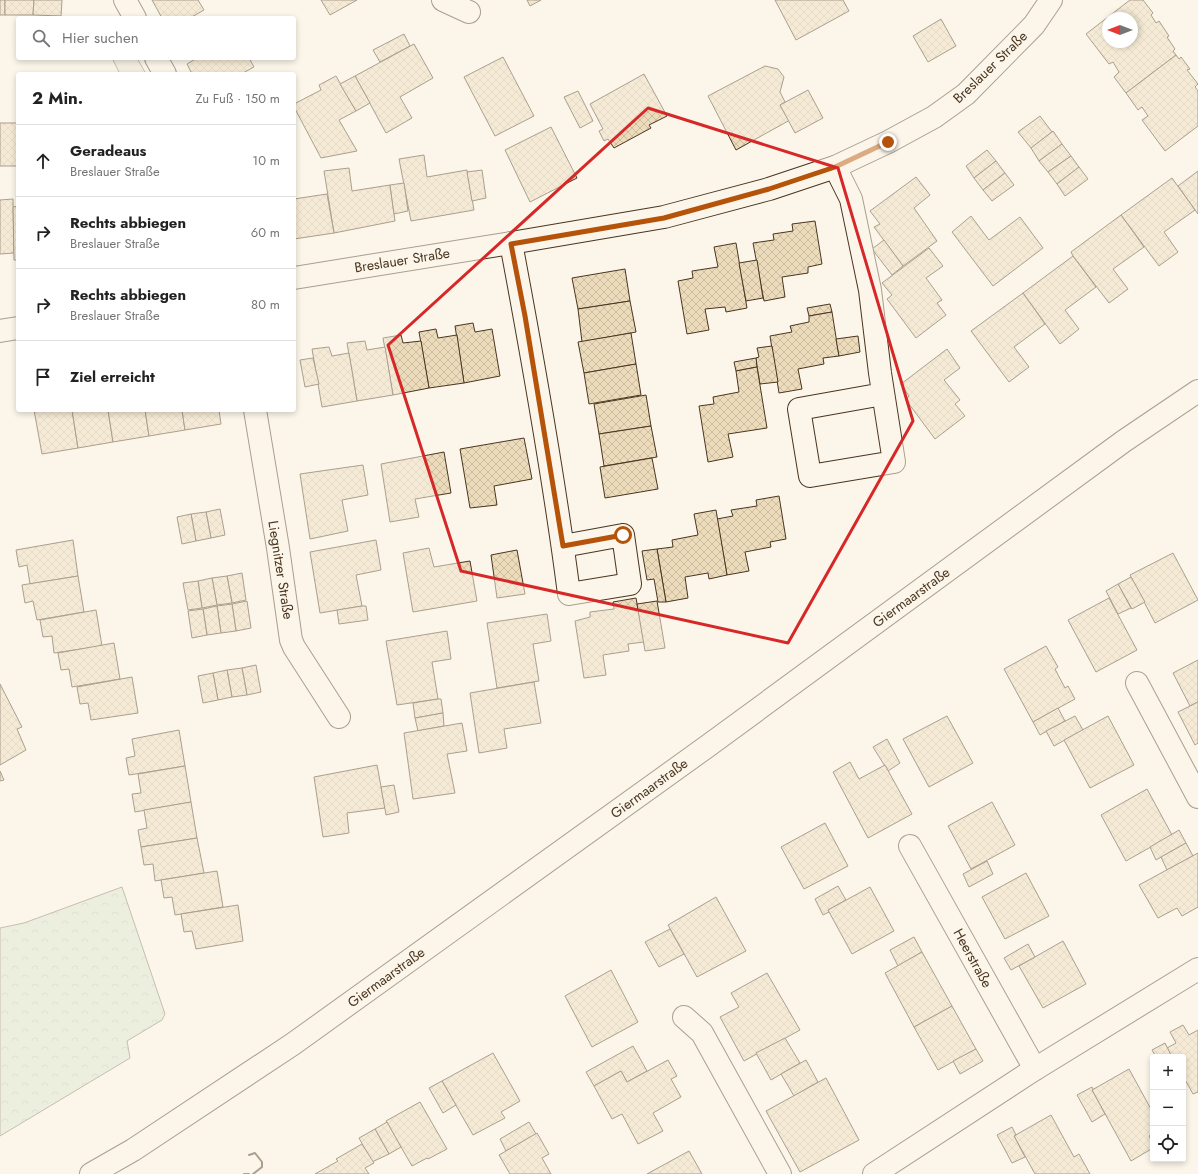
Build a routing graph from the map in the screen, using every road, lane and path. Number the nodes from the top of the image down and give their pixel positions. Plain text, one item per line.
1 (125, 0) edge
2 (443, 0) edge
3 (1051, 0) edge
4 (469, 12) dead end
5 (134, 16) edge
6 (157, 60) edge
7 (164, 72) edge
8 (835, 167) junction
9 (511, 244) junction
10 (296, 278) edge
11 (16, 328) edge
12 (0, 331) edge
13 (1198, 391) edge
14 (883, 394) junction
15 (255, 412) edge
16 (563, 546) dead end
17 (1137, 684) dead end
18 (339, 717) dead end
19 (1198, 797) edge
20 (910, 846) dead end
21 (1198, 969) edge
22 (684, 1017) dead end
23 (1035, 1070) junction
24 (92, 1174) edge
25 (780, 1174) edge
26 (874, 1174) edge

1 - 5 street
2 - 4 street
3 - 8 street, Breslauer Straße
6 - 7 street
8 - 9 street, Breslauer Straße
8 - 14 street
9 - 10 street, Breslauer Straße
9 - 16 street
11 - 12 street
13 - 24 street, Giermaarstraße
14 - 14 street
15 - 18 street, Liegnitzer Straße
17 - 19 street
20 - 23 street, Heerstraße
21 - 23 street
22 - 25 street
23 - 26 street

